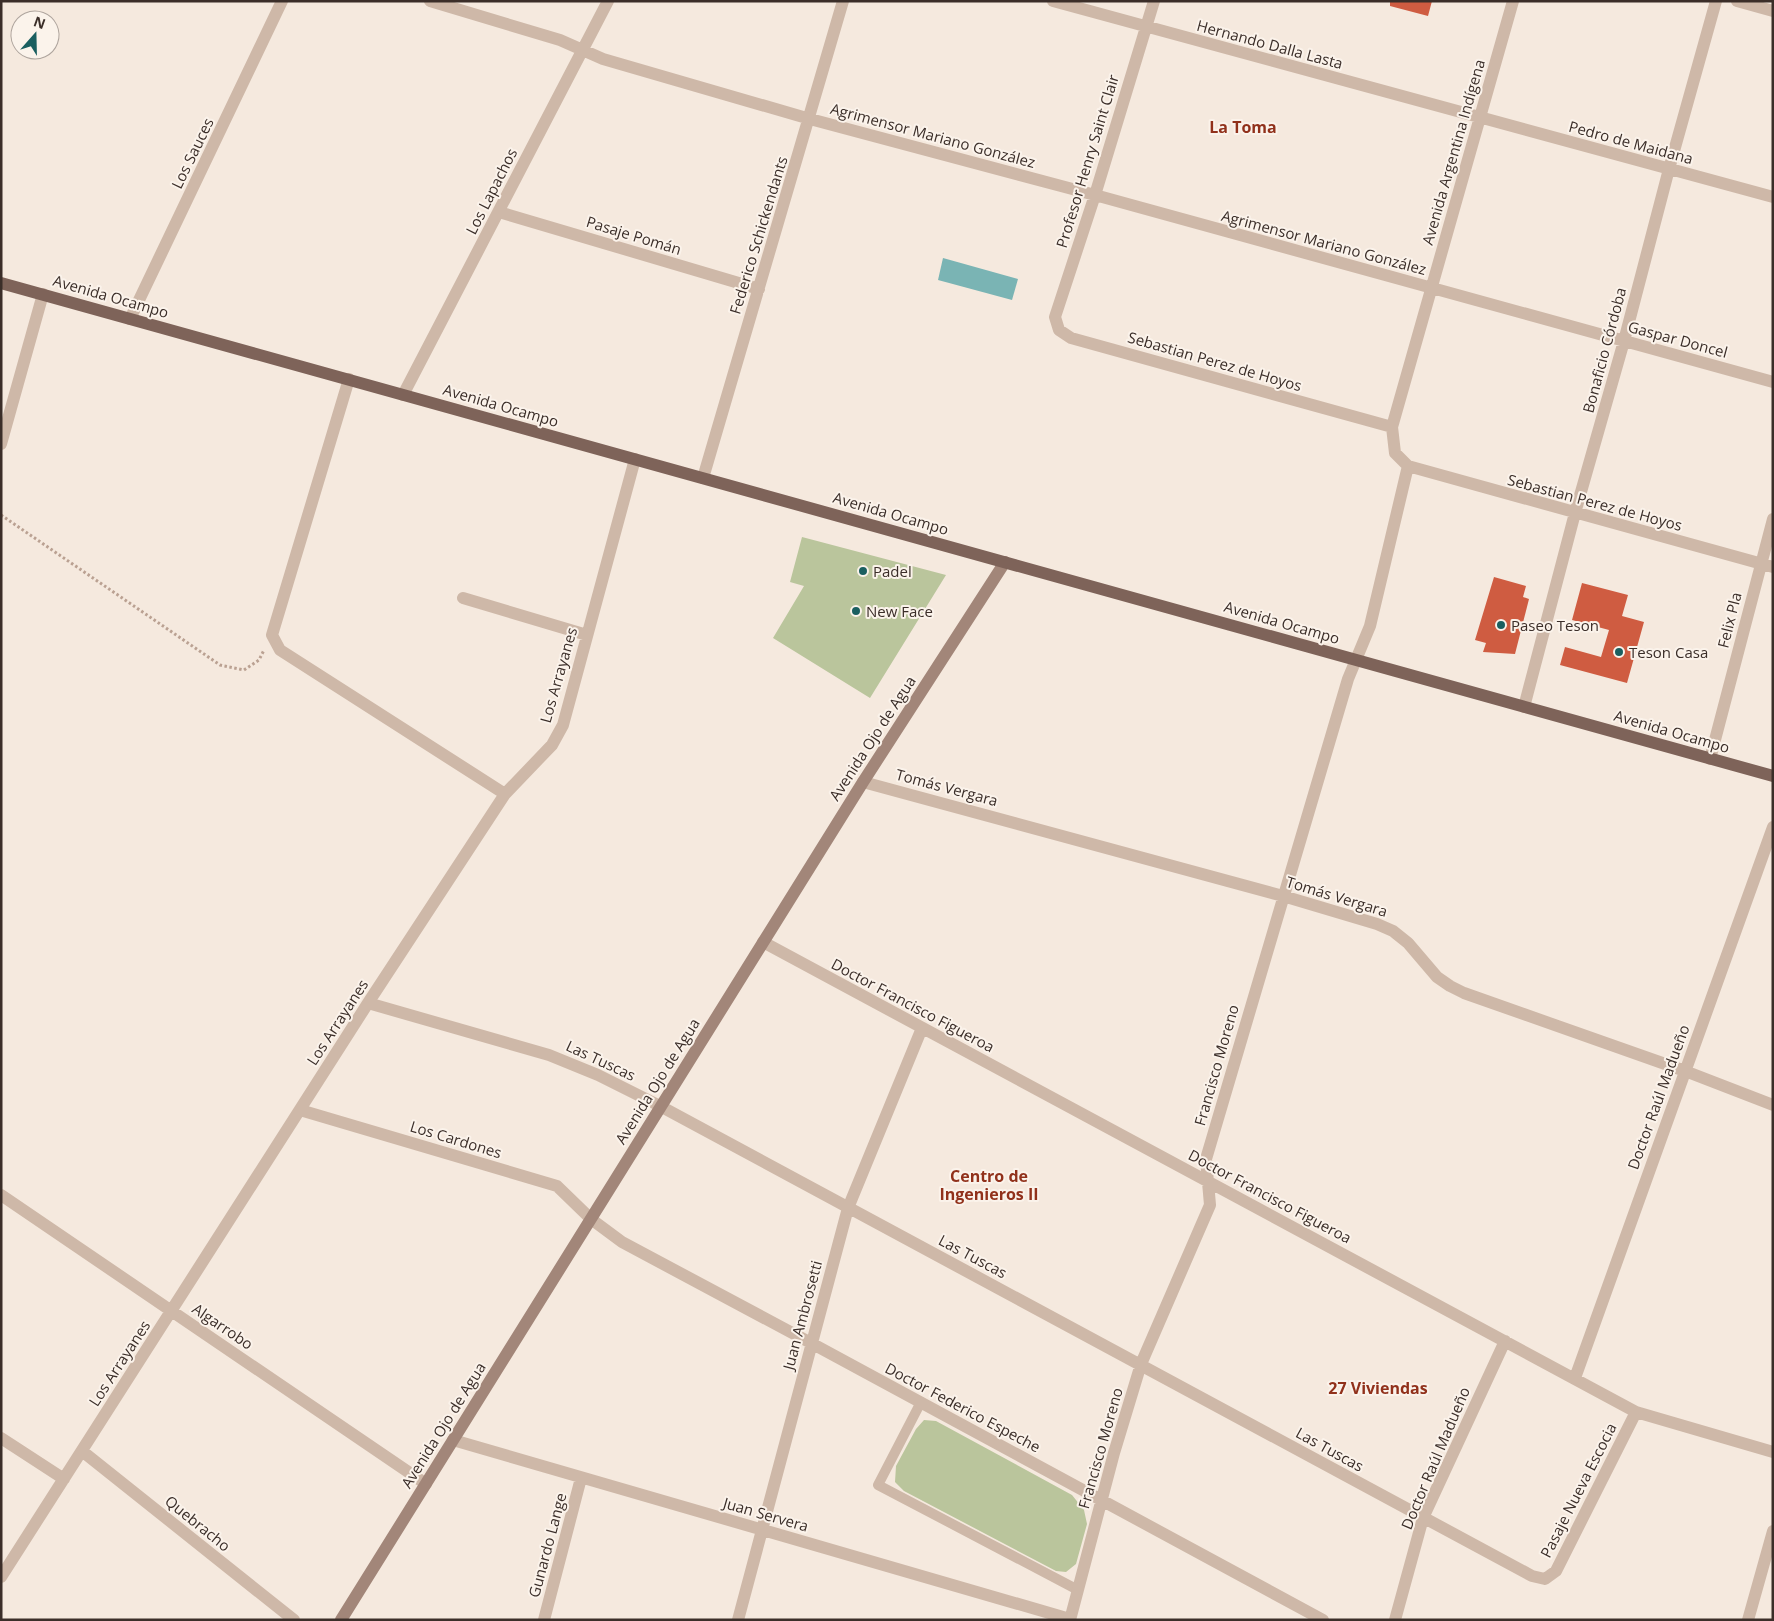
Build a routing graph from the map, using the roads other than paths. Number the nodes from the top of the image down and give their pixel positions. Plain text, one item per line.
1 (282, 1) edge
2 (430, 1) edge
3 (608, 1) edge
4 (844, 1) edge
5 (1053, 1) edge
6 (1154, 1) edge
7 (1513, 1) edge
8 (1716, 1) edge
9 (1737, 1) edge
10 (1773, 11) edge
11 (1146, 27) junction
12 (582, 50) junction
13 (1480, 118) junction
14 (810, 119) junction
15 (1669, 169) junction
16 (1095, 196) junction
17 (1773, 198) edge
18 (499, 212) junction
19 (1, 282) edge
20 (1431, 288) junction
21 (759, 289) junction
22 (43, 294) junction
23 (130, 319) junction
24 (1059, 330) joint
25 (1624, 341) junction
26 (349, 379) junction
27 (1773, 382) edge
28 (403, 394) junction
29 (1392, 427) junction
30 (1, 444) edge
31 (635, 459) junction
32 (1408, 466) junction
33 (703, 478) junction
34 (1575, 513) junction
35 (1773, 518) edge
36 (1005, 562) junction
37 (1767, 566) edge
38 (463, 598) dead end
39 (587, 635) junction
40 (1355, 660) junction
41 (1524, 707) junction
42 (1710, 759) junction
43 (1773, 776) edge
44 (863, 782) junction
45 (505, 794) junction
46 (1773, 827) edge
47 (1283, 896) junction
48 (763, 942) junction
49 (368, 1003) junction
50 (922, 1028) junction
51 (1685, 1071) junction
52 (1773, 1105) edge
53 (660, 1106) junction
54 (300, 1110) junction
55 (1207, 1181) junction
56 (1, 1195) edge
57 (848, 1208) junction
58 (591, 1219) junction
59 (172, 1311) junction
60 (1505, 1341) junction
61 (811, 1343) junction
62 (1141, 1364) junction
63 (1575, 1378) junction
64 (921, 1402) junction
65 (1636, 1412) junction
66 (1, 1438) edge
67 (453, 1440) junction
68 (82, 1451) junction
69 (1773, 1452) edge
70 (581, 1478) junction
71 (64, 1479) junction
72 (426, 1484) junction
73 (1101, 1500) junction
74 (1423, 1518) junction
75 (761, 1530) junction
76 (1773, 1531) edge
77 (1, 1577) edge
78 (1545, 1579) joint
79 (1078, 1590) junction
80 (1070, 1619) edge
81 (294, 1620) edge
82 (340, 1620) edge
83 (544, 1620) edge
84 (738, 1620) edge
85 (1323, 1620) edge
86 (1395, 1620) edge
87 (1748, 1620) edge

1 - 23 street, Los Sauces
2 - 12 street, Agrimensor Mariano González
3 - 12 street, Los Lapachos
4 - 14 street, Federico Schickendants
5 - 11 street, Hernando Dalla Lasta
6 - 11 street, Profesor Henry Saint Clair
7 - 13 street, Avenida Argentina Indígena
8 - 15 street, Bonaficio Córdoba
9 - 10 street
11 - 13 street, Hernando Dalla Lasta
11 - 16 street, Profesor Henry Saint Clair
12 - 14 street, Agrimensor Mariano González
12 - 18 street, Los Lapachos
13 - 15 street, Pedro de Maidana
13 - 20 street, Avenida Argentina Indígena
14 - 16 street, Agrimensor Mariano González
14 - 21 street, Federico Schickendants
15 - 17 street, Pedro de Maidana
15 - 25 street, Bonaficio Córdoba
16 - 20 street, Agrimensor Mariano González
16 - 24 street, Profesor Henry Saint Clair
18 - 21 street, Pasaje Pomán
18 - 28 street, Los Lapachos
19 - 22 main road, Avenida Ocampo
20 - 25 street, Gaspar Doncel
20 - 29 street, Avenida Argentina Indígena
21 - 33 street, Federico Schickendants
22 - 23 main road, Avenida Ocampo
22 - 30 street
23 - 26 main road, Avenida Ocampo
24 - 29 street, Sebastian Perez de Hoyos
25 - 27 street, Gaspar Doncel
25 - 34 street, Bonaficio Córdoba
26 - 28 main road, Avenida Ocampo
26 - 45 street
28 - 31 main road, Avenida Ocampo
29 - 32 street
31 - 33 main road, Avenida Ocampo
31 - 39 street, Los Arrayanes
32 - 34 street, Sebastian Perez de Hoyos
32 - 40 street
33 - 36 main road, Avenida Ocampo
34 - 37 street, Sebastian Perez de Hoyos
34 - 41 street, Bonaficio Córdoba
35 - 37 street, Felix Pla
36 - 40 main road, Avenida Ocampo
36 - 44 main road, Avenida Ojo de Agua
37 - 42 street, Felix Pla
38 - 39 street
39 - 45 street, Los Arrayanes
40 - 41 main road, Avenida Ocampo
40 - 47 street, Francisco Moreno
41 - 42 main road, Avenida Ocampo
42 - 43 main road, Avenida Ocampo
44 - 47 street, Tomás Vergara
44 - 48 main road, Avenida Ojo de Agua
45 - 49 street, Los Arrayanes
46 - 51 street, Doctor Raúl Madueño
47 - 51 street, Tomás Vergara
47 - 55 street, Francisco Moreno
48 - 50 street, Doctor Francisco Figueroa
48 - 53 main road, Avenida Ojo de Agua
49 - 53 street, Las Tuscas
49 - 54 street, Los Arrayanes
50 - 55 street, Doctor Francisco Figueroa
50 - 57 street, Juan Ambrosetti
51 - 52 street, Tomás Vergara
51 - 63 street, Doctor Raúl Madueño
53 - 57 street, Las Tuscas
53 - 58 main road, Avenida Ojo de Agua
54 - 58 street, Los Cardones
54 - 59 street, Los Arrayanes
55 - 60 street, Doctor Francisco Figueroa
55 - 62 street, Francisco Moreno
56 - 59 street, Algarrobo
57 - 61 street, Juan Ambrosetti
57 - 62 street, Las Tuscas
58 - 61 street, Doctor Federico Espeche
58 - 67 main road, Avenida Ojo de Agua
59 - 68 street, Los Arrayanes
59 - 72 street, Algarrobo
60 - 63 street, Doctor Francisco Figueroa
60 - 74 street, Doctor Raúl Madueño
61 - 64 street, Doctor Federico Espeche
61 - 75 street, Juan Ambrosetti
62 - 73 street, Francisco Moreno
62 - 74 street, Las Tuscas
63 - 65 street, Doctor Francisco Figueroa
64 - 73 street, Doctor Federico Espeche
64 - 79 lane
65 - 69 street, Doctor Francisco Figueroa
65 - 78 street, Pasaje Nueva Escocia
66 - 71 street
67 - 70 street, Juan Servera
67 - 72 main road, Avenida Ojo de Agua
68 - 71 street, Los Arrayanes
68 - 81 street, Quebracho
70 - 75 street, Juan Servera
70 - 83 street, Gunardo Lange
71 - 77 street, Los Arrayanes
72 - 82 main road, Avenida Ojo de Agua
73 - 79 street, Francisco Moreno
73 - 85 street, Doctor Federico Espeche
74 - 78 street, Las Tuscas
74 - 86 street, Doctor Raúl Madueño
75 - 80 street, Juan Servera
75 - 84 street, Juan Ambrosetti
76 - 87 street
79 - 80 street, Francisco Moreno

